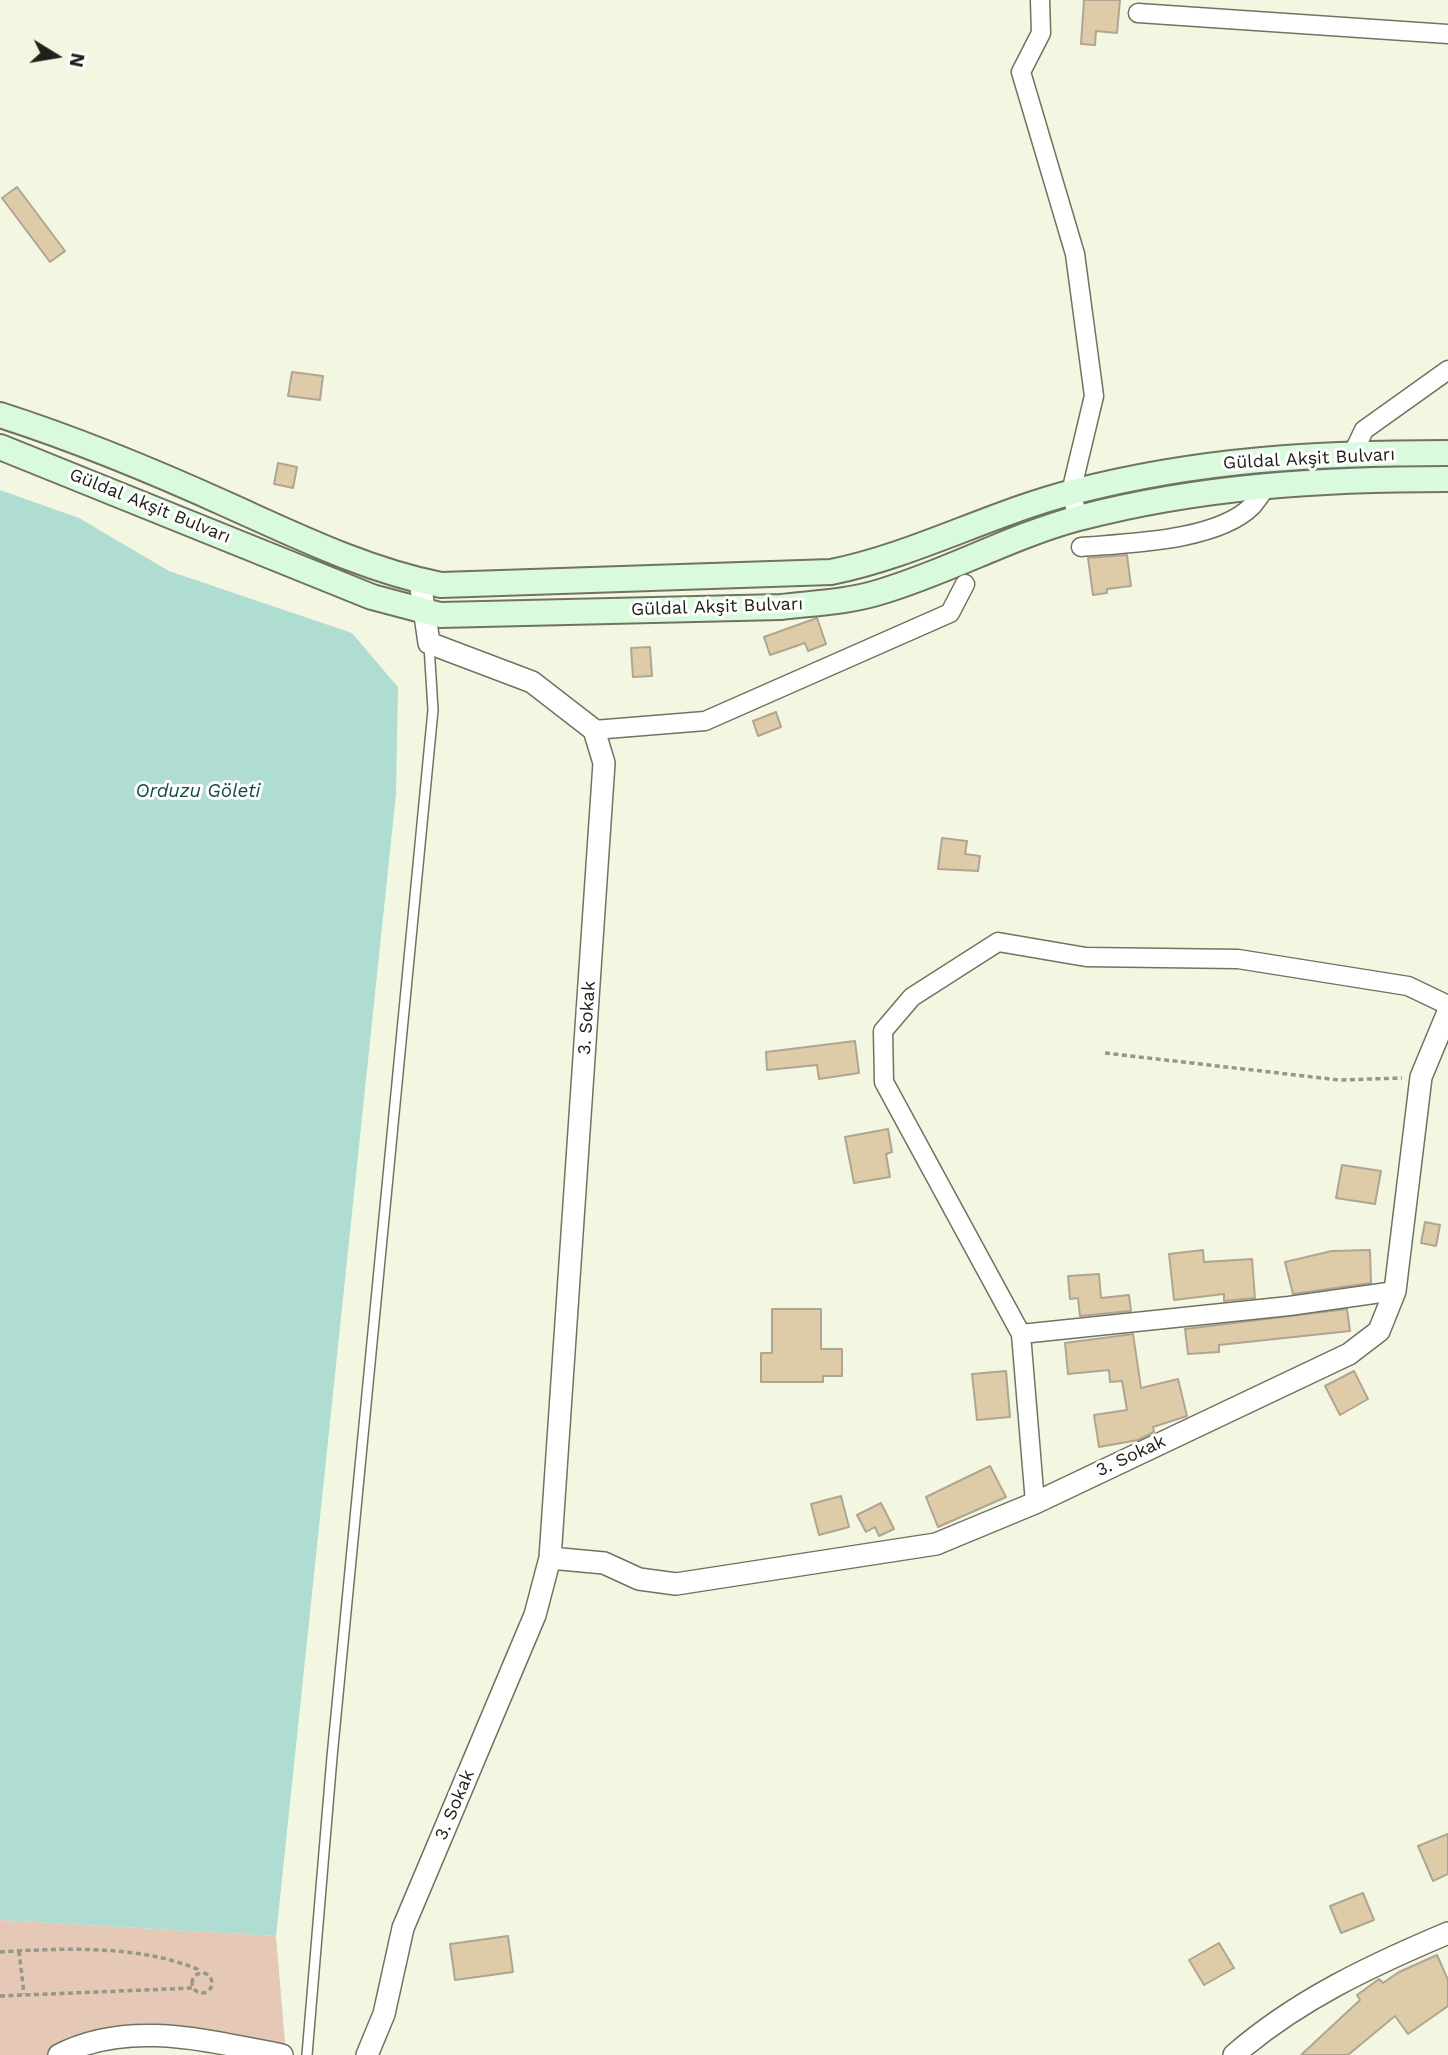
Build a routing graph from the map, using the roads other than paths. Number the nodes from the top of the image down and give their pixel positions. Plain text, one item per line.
1 (1040, 0) edge
2 (1138, 13) dead end
3 (1448, 34) edge
4 (1448, 370) edge
5 (0, 415) edge
6 (0, 447) edge
7 (1353, 453) junction
8 (1448, 453) edge
9 (1448, 479) edge
10 (1268, 484) junction
11 (1071, 492) junction
12 (1077, 519) junction
13 (1081, 547) dead end
14 (420, 581) junction
15 (965, 584) dead end
16 (422, 611) junction
17 (429, 643) junction
18 (594, 730) junction
19 (1448, 1005) edge
20 (1448, 1012) edge
21 (1395, 1291) junction
22 (1021, 1334) junction
23 (1035, 1503) junction
24 (550, 1558) junction
25 (1448, 1933) edge
26 (59, 2055) edge
27 (282, 2055) edge
28 (307, 2055) edge
29 (367, 2055) edge
30 (1234, 2055) edge

1 - 11 street
2 - 3 street
4 - 7 street
5 - 14 main road, Güldal Akşit Bulvarı
6 - 16 main road, Güldal Akşit Bulvarı
7 - 8 main road, Güldal Akşit Bulvarı
7 - 11 main road, Güldal Akşit Bulvarı
9 - 10 main road, Güldal Akşit Bulvarı
10 - 12 main road, Güldal Akşit Bulvarı
10 - 13 street
11 - 12 street
11 - 14 main road, Güldal Akşit Bulvarı
12 - 16 main road, Güldal Akşit Bulvarı
14 - 16 street
15 - 18 street
16 - 17 street
17 - 18 street
17 - 28 lane
18 - 24 street, 3. Sokak
19 - 22 street
20 - 21 street, 3. Sokak
21 - 22 street
21 - 23 street, 3. Sokak
22 - 23 street
23 - 24 street, 3. Sokak
24 - 29 street, 3. Sokak
25 - 30 street
26 - 27 street

